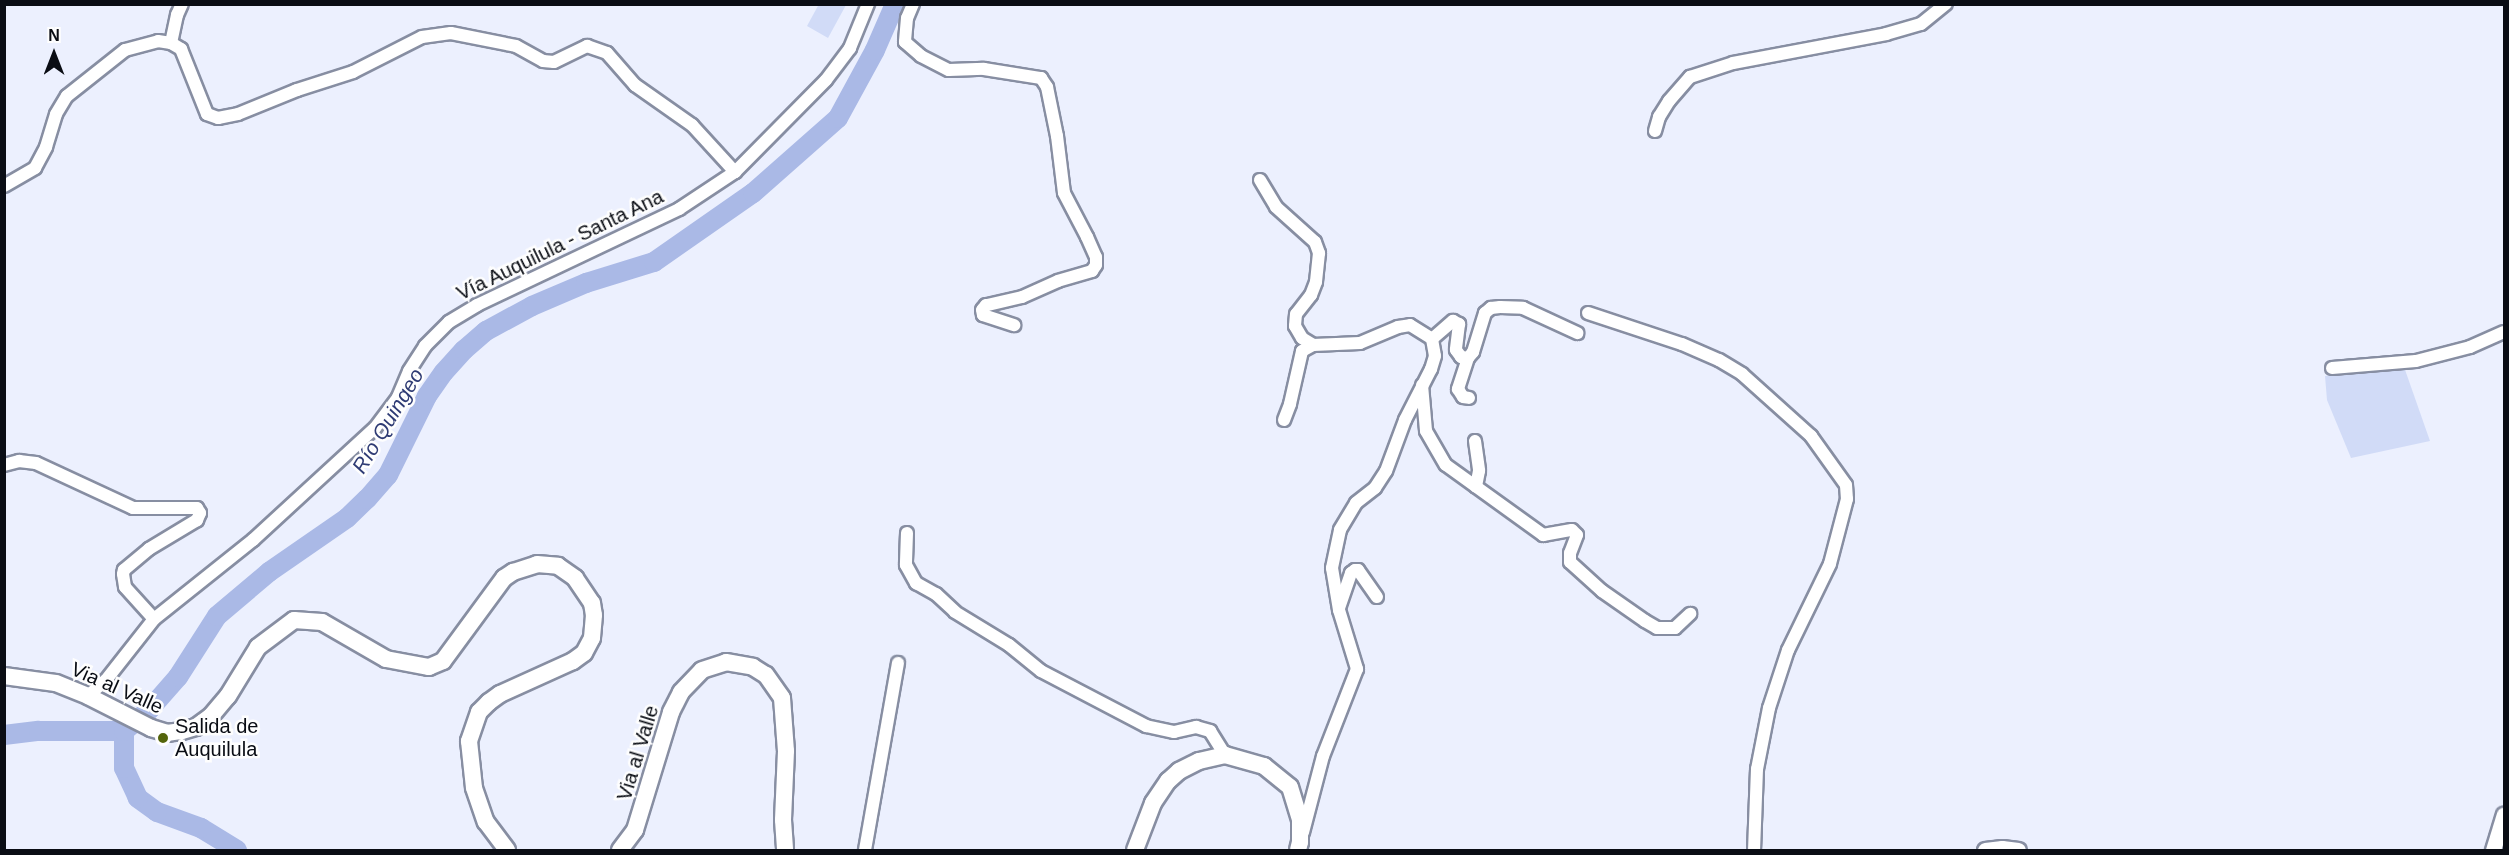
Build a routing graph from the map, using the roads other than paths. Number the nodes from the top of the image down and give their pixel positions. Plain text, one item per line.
1 (182, 4) edge
2 (868, 4) edge
3 (913, 4) edge
4 (1946, 4) edge
5 (171, 43) junction
6 (1655, 131) dead end
7 (735, 172) junction
8 (1260, 180) dead end
9 (4, 186) edge
10 (1588, 314) dead end
11 (1014, 325) dead end
12 (2505, 332) edge
13 (1577, 333) dead end
14 (1432, 339) junction
15 (1313, 345) junction
16 (1468, 358) junction
17 (2332, 368) dead end
18 (1422, 384) junction
19 (1469, 398) dead end
20 (1284, 420) dead end
21 (1475, 441) dead end
22 (4, 465) edge
23 (1476, 487) junction
24 (907, 533) dead end
25 (1377, 597) dead end
26 (1339, 610) junction
27 (1690, 614) dead end
28 (154, 619) junction
29 (898, 663) dead end
30 (4, 676) edge
31 (92, 698) junction
32 (1225, 755) junction
33 (2505, 815) edge
34 (1299, 846) edge
35 (507, 850) edge
36 (620, 850) edge
37 (785, 850) edge
38 (865, 850) edge
39 (1136, 850) edge
40 (1754, 850) edge
41 (1985, 850) edge
42 (2018, 850) edge
43 (2493, 850) edge

1 - 5 street
2 - 7 street, Vía Auquilula - Santa Ana
3 - 11 street
4 - 6 street
5 - 7 street
5 - 9 street
7 - 28 street, Vía Auquilula - Santa Ana
8 - 15 street
10 - 40 street
12 - 17 street
13 - 16 street
14 - 15 street
14 - 16 street
14 - 18 street
15 - 20 street
16 - 19 street
18 - 23 street
18 - 26 street
21 - 23 street
22 - 28 street
23 - 27 street
24 - 32 street
25 - 26 street
26 - 34 street
28 - 31 street, Vía Auquilula - Santa Ana
29 - 38 street
30 - 31 main road, Via al Valle
31 - 35 main road, Via al Valle
32 - 34 main road
32 - 39 main road
33 - 43 street
36 - 37 main road, Via al Valle
41 - 42 street

